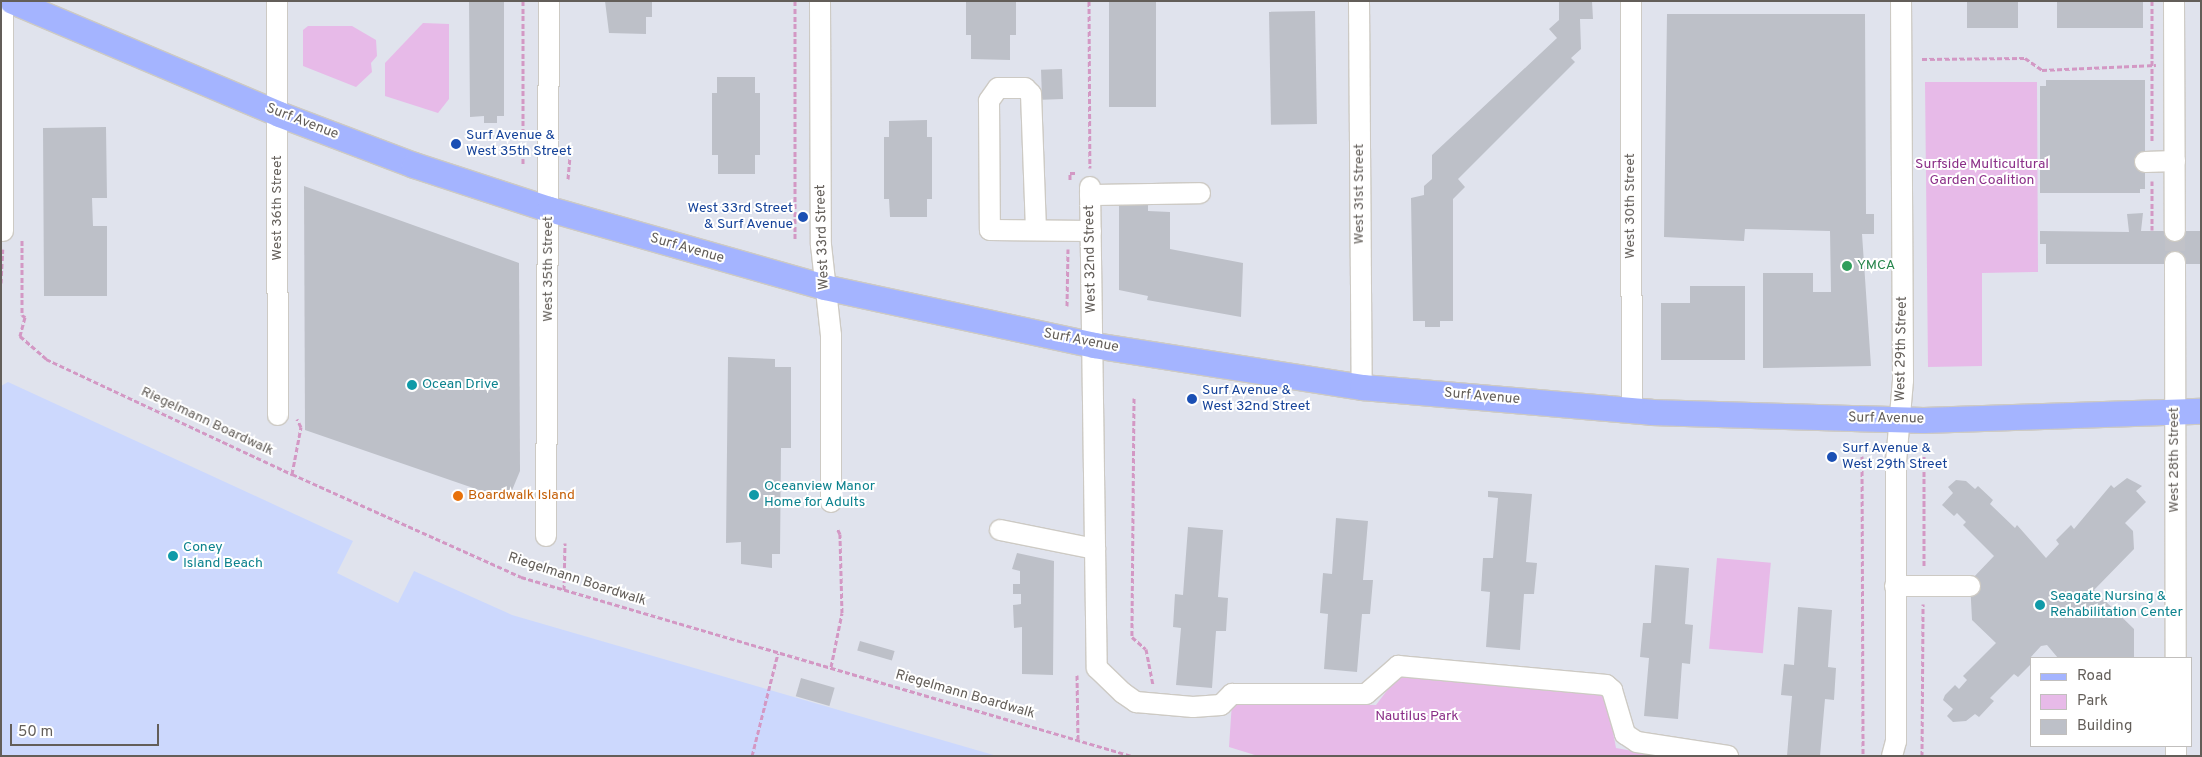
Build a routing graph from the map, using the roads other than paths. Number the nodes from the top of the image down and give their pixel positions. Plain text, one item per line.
1 (3, 1) edge
2 (12, 1) edge
3 (278, 1) edge
4 (549, 1) edge
5 (820, 1) edge
6 (1360, 1) edge
7 (1630, 1) edge
8 (1901, 1) edge
9 (2174, 1) edge
10 (279, 114) junction
11 (2175, 161) junction
12 (2148, 162) road end
13 (1200, 193) dead end
14 (549, 209) junction
15 (1036, 230) junction
16 (12, 231) road end
17 (1091, 231) junction
18 (2175, 231) tunnel mouth
19 (2175, 262) tunnel mouth
20 (824, 287) junction
21 (1094, 345) junction
22 (1362, 387) junction
23 (1632, 410) junction
24 (2201, 411) edge
25 (2175, 412) junction
26 (278, 415) dead end
27 (1900, 420) junction
28 (831, 502) dead end
29 (1000, 530) dead end
30 (546, 536) dead end
31 (1095, 549) junction
32 (1895, 586) junction
33 (1970, 586) dead end
34 (2176, 657) edge
35 (1728, 756) edge
36 (1892, 756) edge

1 - 16 street
2 - 10 main road, Surf Avenue
3 - 10 street, West 36th Street
4 - 14 street, West 35th Street
5 - 20 street, West 33rd Street
6 - 22 street, West 31st Street
7 - 23 street, West 30th Street
8 - 27 street, West 29th Street
9 - 11 street
10 - 14 main road, Surf Avenue
10 - 26 street, West 36th Street
11 - 12 street
11 - 18 street
13 - 17 street, West 32nd Street
14 - 20 main road, Surf Avenue
14 - 30 street, West 35th Street
15 - 15 street
15 - 17 street
17 - 21 street, West 32nd Street
19 - 25 street, West 28th Street
20 - 21 main road, Surf Avenue
20 - 28 street, West 33rd Street
21 - 22 main road, Surf Avenue
21 - 31 street, West 32nd Street
22 - 23 main road, Surf Avenue
23 - 27 main road, Surf Avenue
24 - 25 main road, Surf Avenue
25 - 27 main road, Surf Avenue
25 - 34 street, West 28th Street
27 - 32 street, West 29th Street
29 - 31 street
31 - 35 street, West 32nd Street
32 - 33 street
32 - 36 street, West 29th Street

